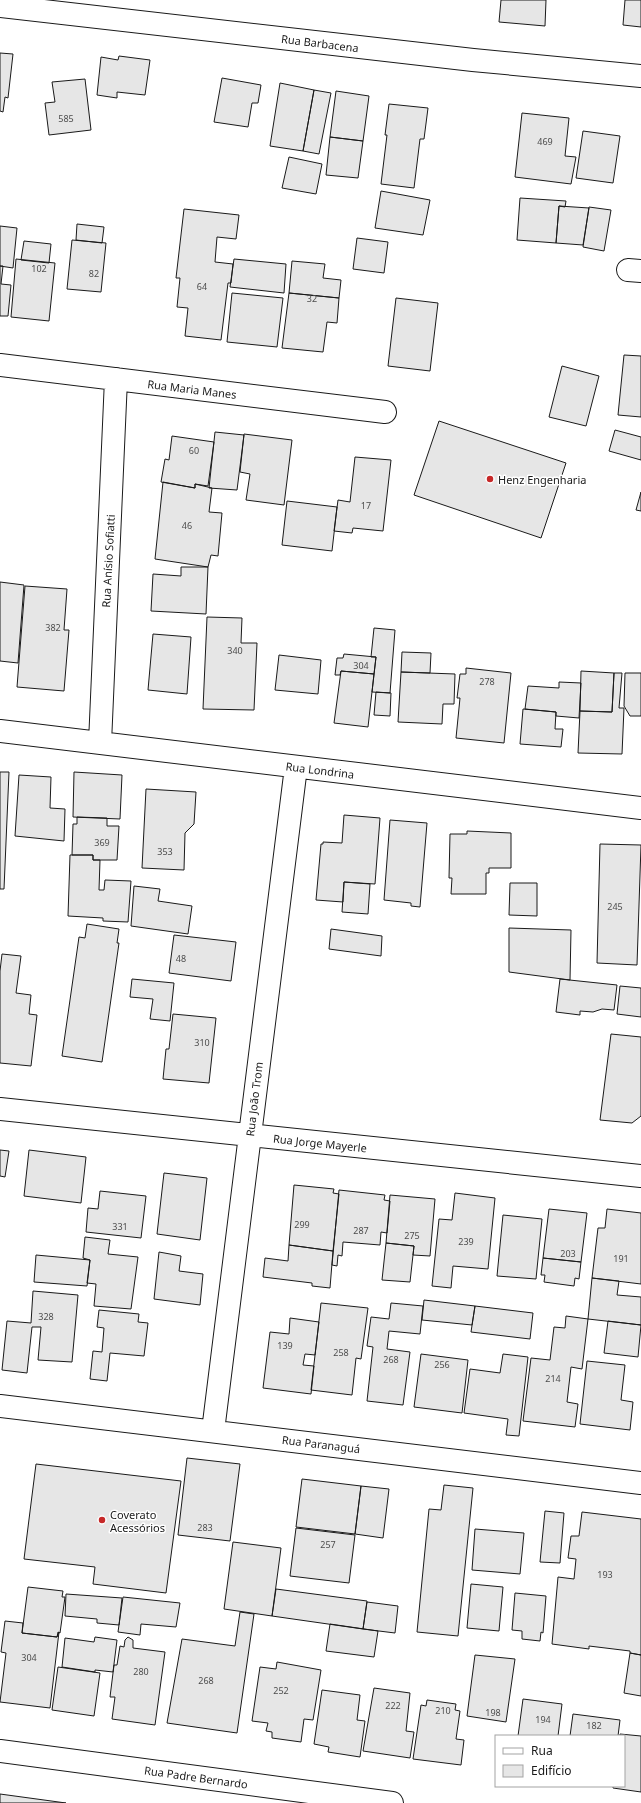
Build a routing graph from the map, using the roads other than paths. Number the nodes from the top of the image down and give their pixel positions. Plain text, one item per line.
1 (0, 6) edge
2 (641, 76) edge
3 (0, 365) edge
4 (116, 379) junction
5 (385, 412) dead end
6 (0, 731) edge
7 (100, 743) junction
8 (296, 767) junction
9 (641, 808) edge
10 (0, 1109) edge
11 (250, 1136) junction
12 (641, 1176) edge
13 (0, 1407) edge
14 (213, 1431) junction
15 (641, 1483) edge
16 (0, 1751) edge
17 (392, 1803) edge

1 - 2 street, Rua Barbacena
3 - 4 street, Rua Maria Manes
4 - 5 street, Rua Maria Manes
4 - 7 street, Rua Anísio Sofiatti
6 - 7 street, Rua Londrina
7 - 8 street, Rua Londrina
8 - 9 street, Rua Londrina
8 - 11 street, Rua João Trom
10 - 11 street, Rua Jorge Mayerle
11 - 12 street, Rua Jorge Mayerle
11 - 14 street, Rua João Trom
13 - 14 street, Rua Paranaguá
14 - 15 street, Rua Paranaguá
16 - 17 street, Rua Padre Bernardo

